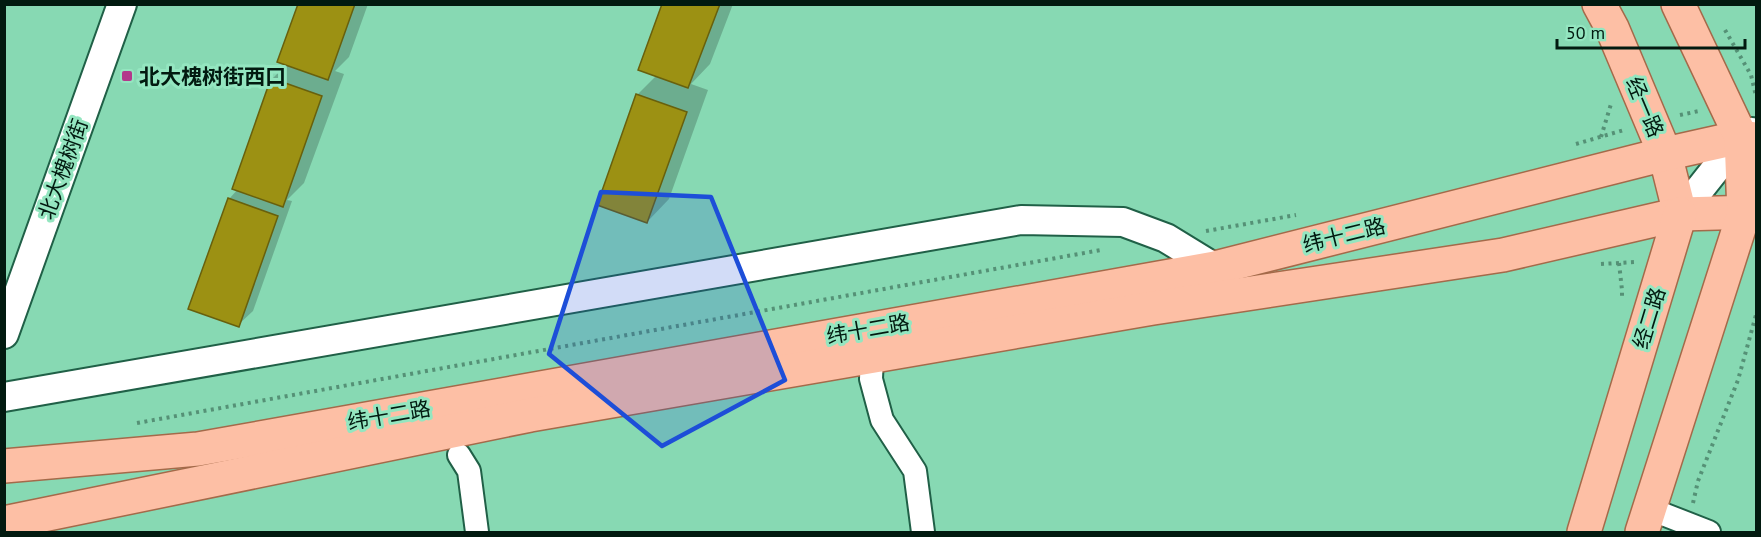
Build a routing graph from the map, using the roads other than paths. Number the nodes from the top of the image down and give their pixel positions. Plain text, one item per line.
1 (122, 4) edge
2 (1599, 4) edge
3 (1678, 4) edge
4 (1741, 103) edge
5 (1751, 135) edge
6 (1665, 154) junction
7 (1752, 208) edge
8 (1680, 214) junction
9 (1215, 268) junction
10 (4, 334) edge
11 (872, 356) junction
12 (4, 397) edge
13 (459, 455) dead end
14 (4, 466) edge
15 (1646, 521) edge
16 (4, 523) edge
17 (477, 532) edge
18 (923, 532) edge
19 (1584, 532) edge
20 (1709, 532) edge

1 - 10 street, 北大槐树街
2 - 6 main road, 经一路
3 - 4 main road
4 - 5 main road
5 - 6 main road, 纬十二路
5 - 7 main road
5 - 8 street, 经二路
6 - 8 main road, 经一路
6 - 9 main road, 纬十二路
7 - 8 main road, 纬十二路
7 - 15 main road
8 - 11 main road, 纬十二路
8 - 19 main road, 经二路
9 - 12 street
9 - 14 main road, 纬十二路
11 - 16 main road, 纬十二路
11 - 18 street
13 - 17 street
15 - 20 street

